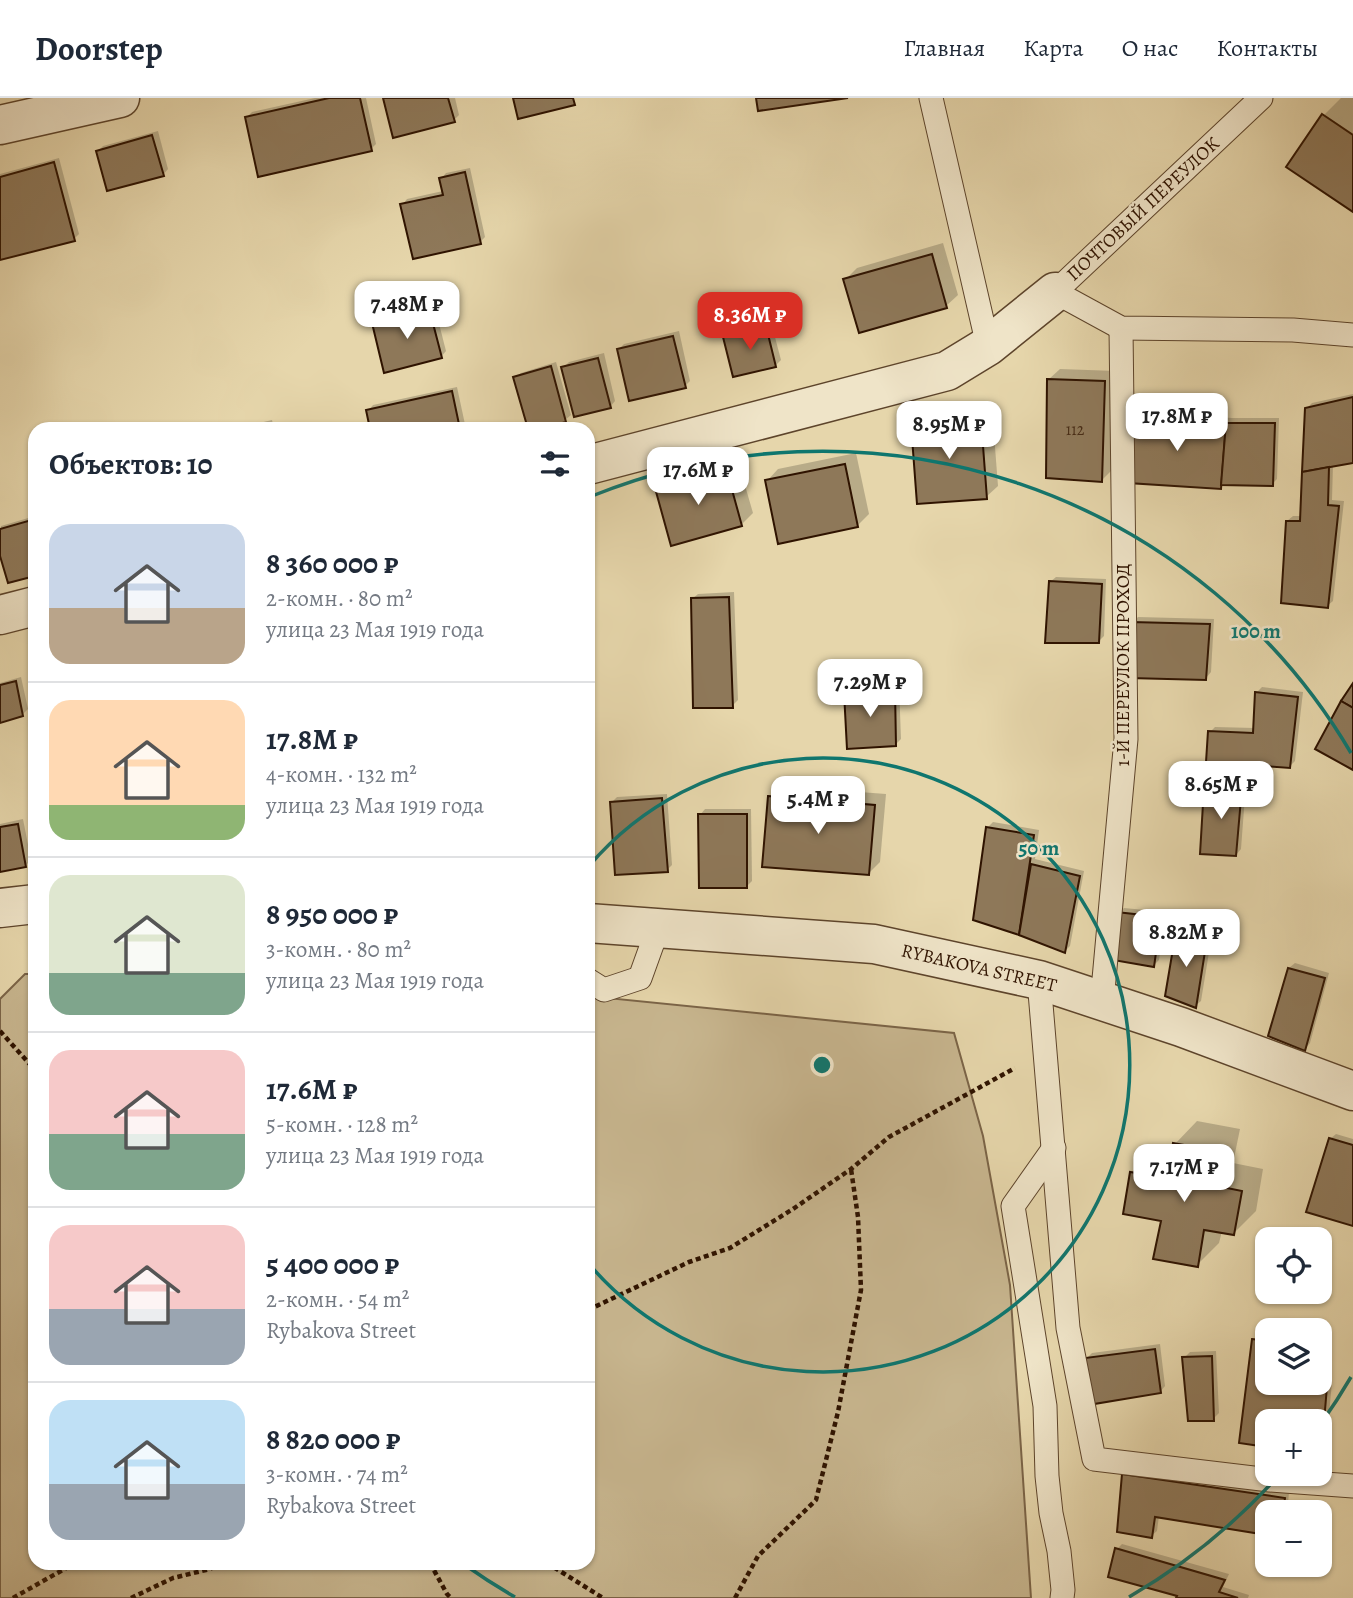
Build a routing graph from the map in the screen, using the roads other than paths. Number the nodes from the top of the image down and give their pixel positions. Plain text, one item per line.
1 (120, 98) edge
2 (931, 98) edge
3 (1261, 98) edge
4 (0, 125) edge
5 (1055, 292) junction
6 (1121, 328) junction
7 (1353, 335) edge
8 (988, 346) junction
9 (595, 463) edge
10 (28, 608) edge
11 (0, 615) edge
12 (28, 905) edge
13 (0, 908) edge
14 (595, 923) edge
15 (659, 928) junction
16 (1040, 980) junction
17 (595, 985) edge
18 (1102, 1001) junction
19 (1353, 1091) edge
20 (1054, 1148) junction
21 (1353, 1486) edge
22 (1062, 1598) edge

1 - 4 street
2 - 8 lane
3 - 5 lane, ПОЧТОВЫЙ ПЕРЕУЛОК
5 - 6 lane
5 - 8 street
6 - 7 lane
6 - 18 lane, 1-Й ПЕРЕУЛОК ПРОХОД
8 - 9 street
10 - 11 street
12 - 13 street
14 - 15 street, RYBAKOVA STREET
15 - 16 street, RYBAKOVA STREET
15 - 17 lane
16 - 18 street, RYBAKOVA STREET
16 - 20 lane
18 - 19 street, RYBAKOVA STREET
20 - 21 lane
20 - 22 lane

